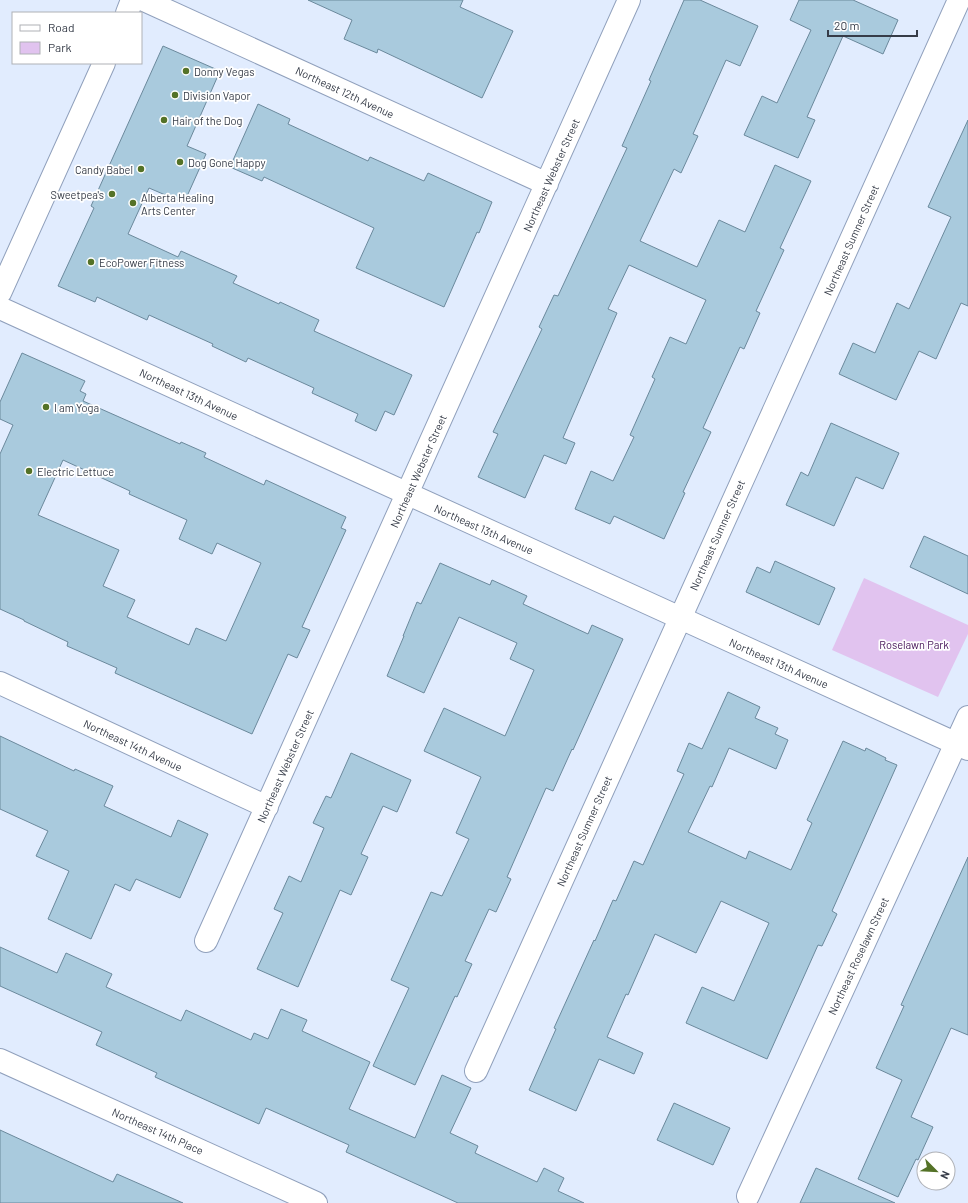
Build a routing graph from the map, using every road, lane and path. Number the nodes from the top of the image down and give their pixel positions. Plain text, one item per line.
1 (132, 0) edge
2 (144, 0) edge
3 (630, 0) edge
4 (959, 0) edge
5 (127, 12) edge
6 (104, 64) edge
7 (547, 184) junction
8 (0, 293) edge
9 (0, 308) edge
10 (408, 494) junction
11 (680, 618) junction
12 (0, 683) edge
13 (968, 717) edge
14 (962, 746) edge
15 (267, 807) junction
16 (206, 941) dead end
17 (0, 1060) edge
18 (476, 1071) dead end
19 (278, 1195) edge
20 (748, 1196) dead end
21 (316, 1203) edge

1 - 5 street
2 - 7 street, Northeast 12th Avenue
3 - 7 street, Northeast Webster Street
4 - 11 street, Northeast Sumner Street
6 - 8 street
7 - 10 street, Northeast Webster Street
9 - 10 street, Northeast 13th Avenue
10 - 11 street, Northeast 13th Avenue
10 - 15 street, Northeast Webster Street
11 - 14 street, Northeast 13th Avenue
11 - 18 street, Northeast Sumner Street
12 - 15 street, Northeast 14th Avenue
13 - 14 street, Northeast Roselawn Street
14 - 20 street, Northeast Roselawn Street
15 - 16 street, Northeast Webster Street
17 - 19 street, Northeast 14th Place
19 - 21 street, Northeast 14th Place

